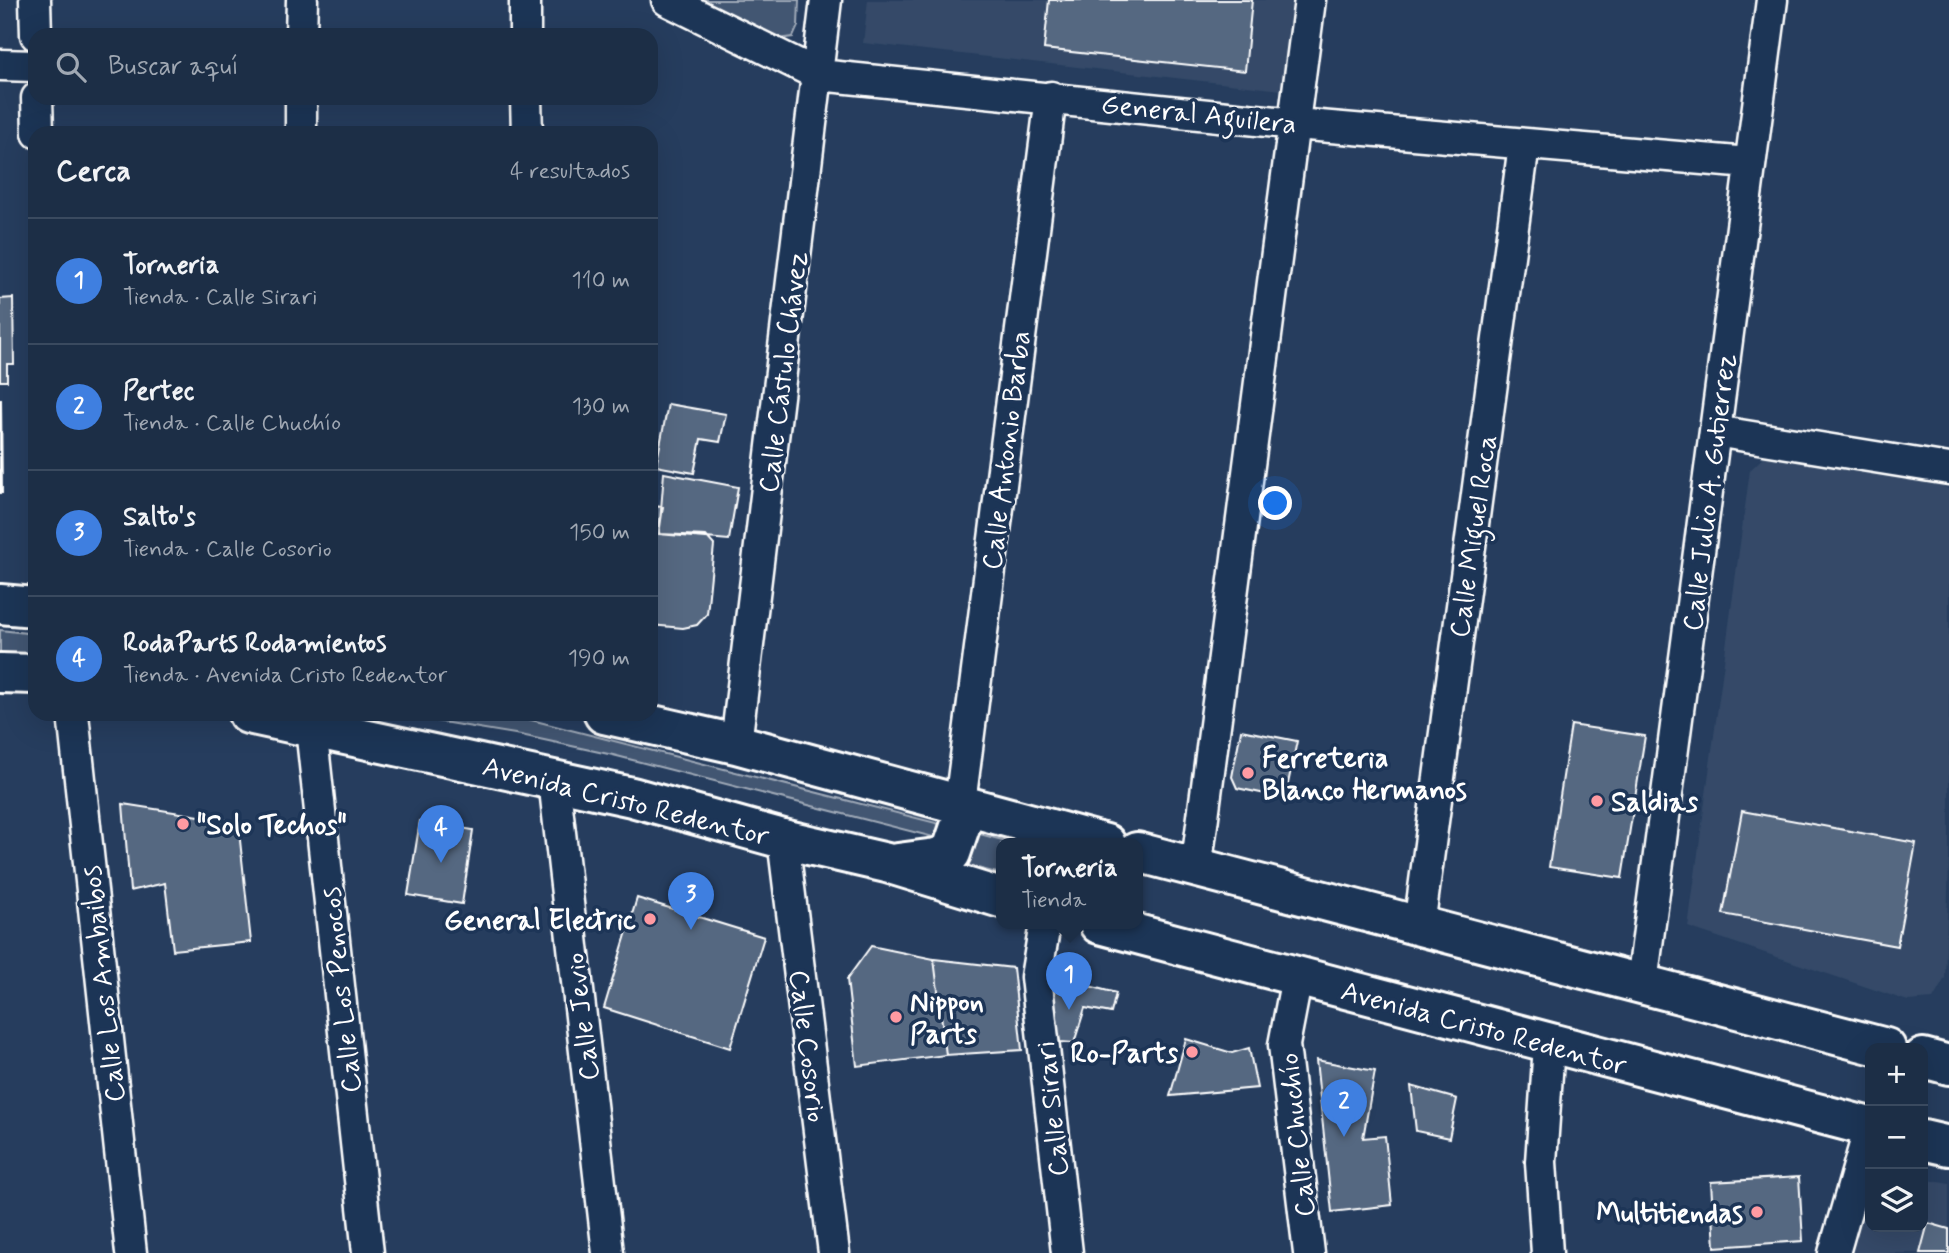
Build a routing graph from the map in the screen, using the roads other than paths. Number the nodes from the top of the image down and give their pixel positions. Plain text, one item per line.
1 (35, 0) edge
2 (302, 0) edge
3 (525, 0) edge
4 (667, 0) edge
5 (826, 0) edge
6 (1310, 0) edge
7 (1772, 0) edge
8 (36, 28) edge
9 (301, 28) edge
10 (525, 28) edge
11 (0, 65) edge
12 (28, 66) edge
13 (819, 75) junction
14 (1051, 97) junction
15 (37, 105) edge
16 (301, 105) edge
17 (526, 105) edge
18 (1296, 124) junction
19 (38, 126) edge
20 (301, 126) edge
21 (527, 126) edge
22 (1524, 145) junction
23 (1749, 163) junction
24 (1715, 431) junction
25 (1949, 469) edge
26 (0, 604) edge
27 (28, 606) edge
28 (0, 673) edge
29 (28, 674) edge
30 (74, 721) edge
31 (280, 721) edge
32 (635, 721) edge
33 (311, 728) junction
34 (736, 744) junction
35 (554, 780) junction
36 (960, 803) junction
37 (1085, 838) edge
38 (783, 839) junction
39 (1143, 854) edge
40 (887, 863) junction
41 (1196, 870) junction
42 (996, 896) edge
43 (1419, 926) junction
44 (1044, 929) edge
45 (1118, 929) edge
46 (1297, 977) junction
47 (1642, 984) junction
48 (1867, 1043) edge
49 (1549, 1045) junction
50 (1928, 1059) edge
51 (1949, 1065) edge
52 (1865, 1127) edge
53 (1928, 1141) edge
54 (1865, 1145) edge
55 (1949, 1146) edge
56 (131, 1253) edge
57 (368, 1253) edge
58 (607, 1253) edge
59 (834, 1253) edge
60 (1068, 1253) edge
61 (1309, 1253) edge
62 (1548, 1253) edge
63 (1834, 1253) edge

1 - 8 street
2 - 9 street
3 - 10 street
4 - 13 street, General Aguilera
5 - 13 street, Calle Cástulo Chávez
6 - 18 street
7 - 23 street, Calle Julio A. Gutierrez
11 - 12 street
13 - 14 street, General Aguilera
13 - 34 street, Calle Cástulo Chávez
14 - 18 street, General Aguilera
14 - 36 street, Calle Antonio Barba
15 - 19 street
16 - 20 street
17 - 21 street
18 - 22 street, General Aguilera
18 - 41 street
22 - 23 street, General Aguilera
22 - 43 street, Calle Miguel Roca
23 - 24 street, Calle Julio A. Gutierrez
24 - 25 street
24 - 47 street, Calle Julio A. Gutierrez
26 - 27 main road
28 - 29 main road
30 - 56 street, Calle Los Ambaibos
31 - 33 main road, Avenida Cristo Redentor
32 - 34 main road
33 - 35 main road, Avenida Cristo Redentor
33 - 57 street, Calle Los Penocos
34 - 36 main road
35 - 38 main road, Avenida Cristo Redentor
35 - 58 street, Calle Jevio
36 - 37 main road
36 - 40 main road
38 - 40 main road, Avenida Cristo Redentor
38 - 59 street, Calle Cosorio
39 - 41 main road
40 - 42 main road, Avenida Cristo Redentor
41 - 43 main road
43 - 47 main road
44 - 60 street, Calle Sirari
45 - 46 main road, Avenida Cristo Redentor
46 - 49 main road, Avenida Cristo Redentor
46 - 61 street, Calle Chuchío
47 - 48 main road
49 - 52 main road, Avenida Cristo Redentor
49 - 62 street
50 - 51 main road
53 - 55 main road
54 - 63 street

